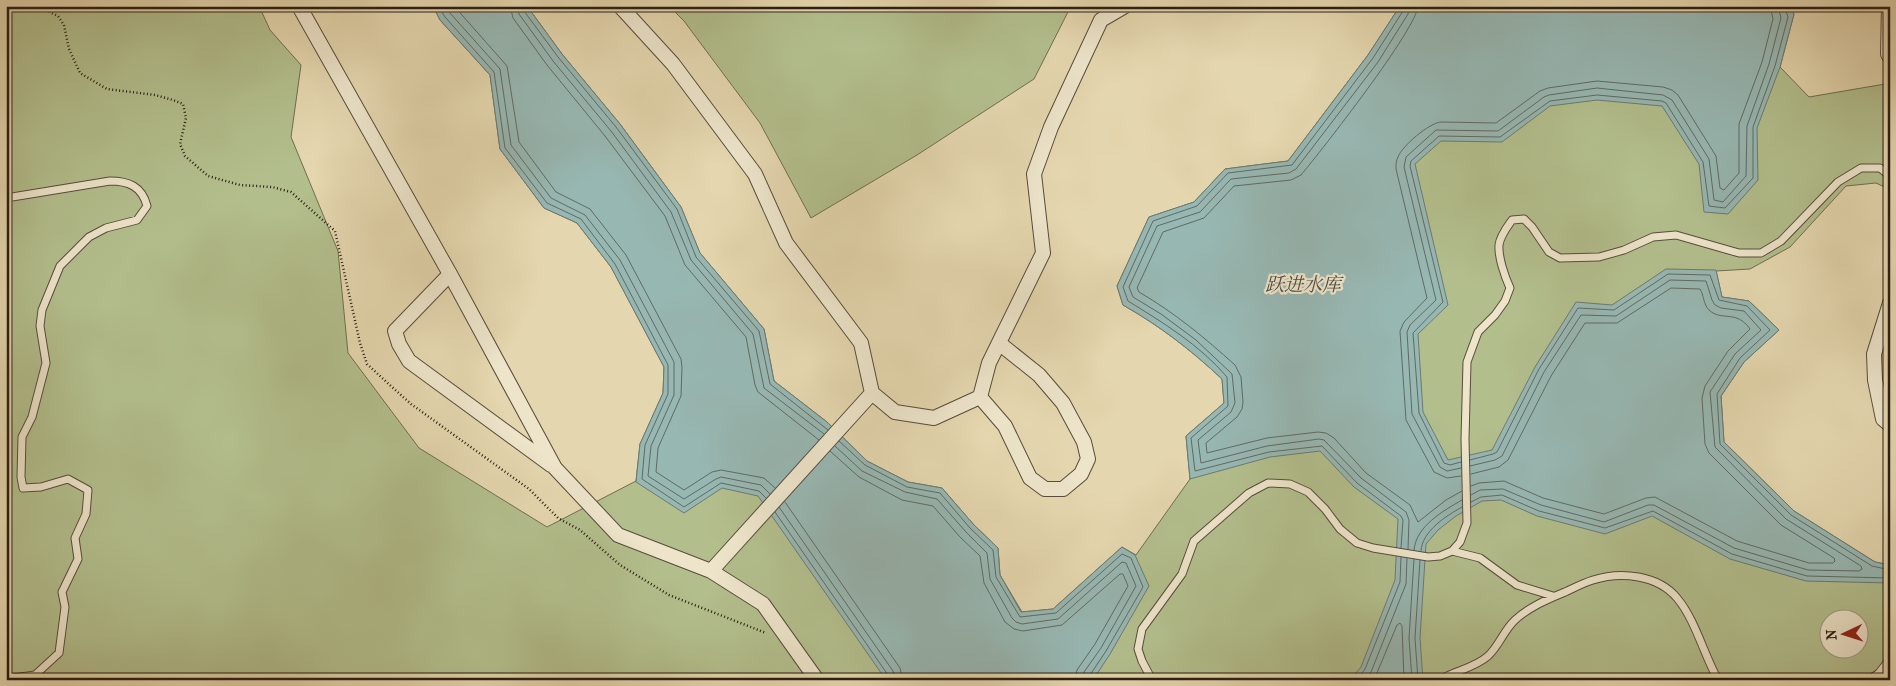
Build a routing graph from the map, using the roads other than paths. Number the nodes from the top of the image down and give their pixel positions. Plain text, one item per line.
1 (299, 6) edge
2 (620, 6) edge
3 (1125, 6) edge
4 (1889, 6) edge
5 (1890, 56) edge
6 (1890, 176) edge
7 (6, 198) edge
8 (450, 274) junction
9 (1890, 303) edge
10 (999, 343) junction
11 (872, 393) junction
12 (980, 397) junction
13 (1890, 425) edge
14 (555, 468) junction
15 (1452, 551) junction
16 (710, 571) junction
17 (1554, 596) junction
18 (1890, 659) edge
19 (6, 679) edge
20 (817, 680) edge
21 (1152, 680) edge
22 (1442, 680) edge
23 (1718, 680) edge
24 (1869, 680) edge

1 - 8 street
2 - 11 street
3 - 10 street
4 - 5 street
6 - 15 lane
7 - 19 lane
8 - 14 street
8 - 14 street
9 - 13 street
10 - 12 street
10 - 12 street
11 - 12 street
11 - 16 street
14 - 16 street
15 - 17 lane
15 - 21 lane
16 - 20 street
17 - 22 lane
17 - 23 lane
18 - 24 lane

